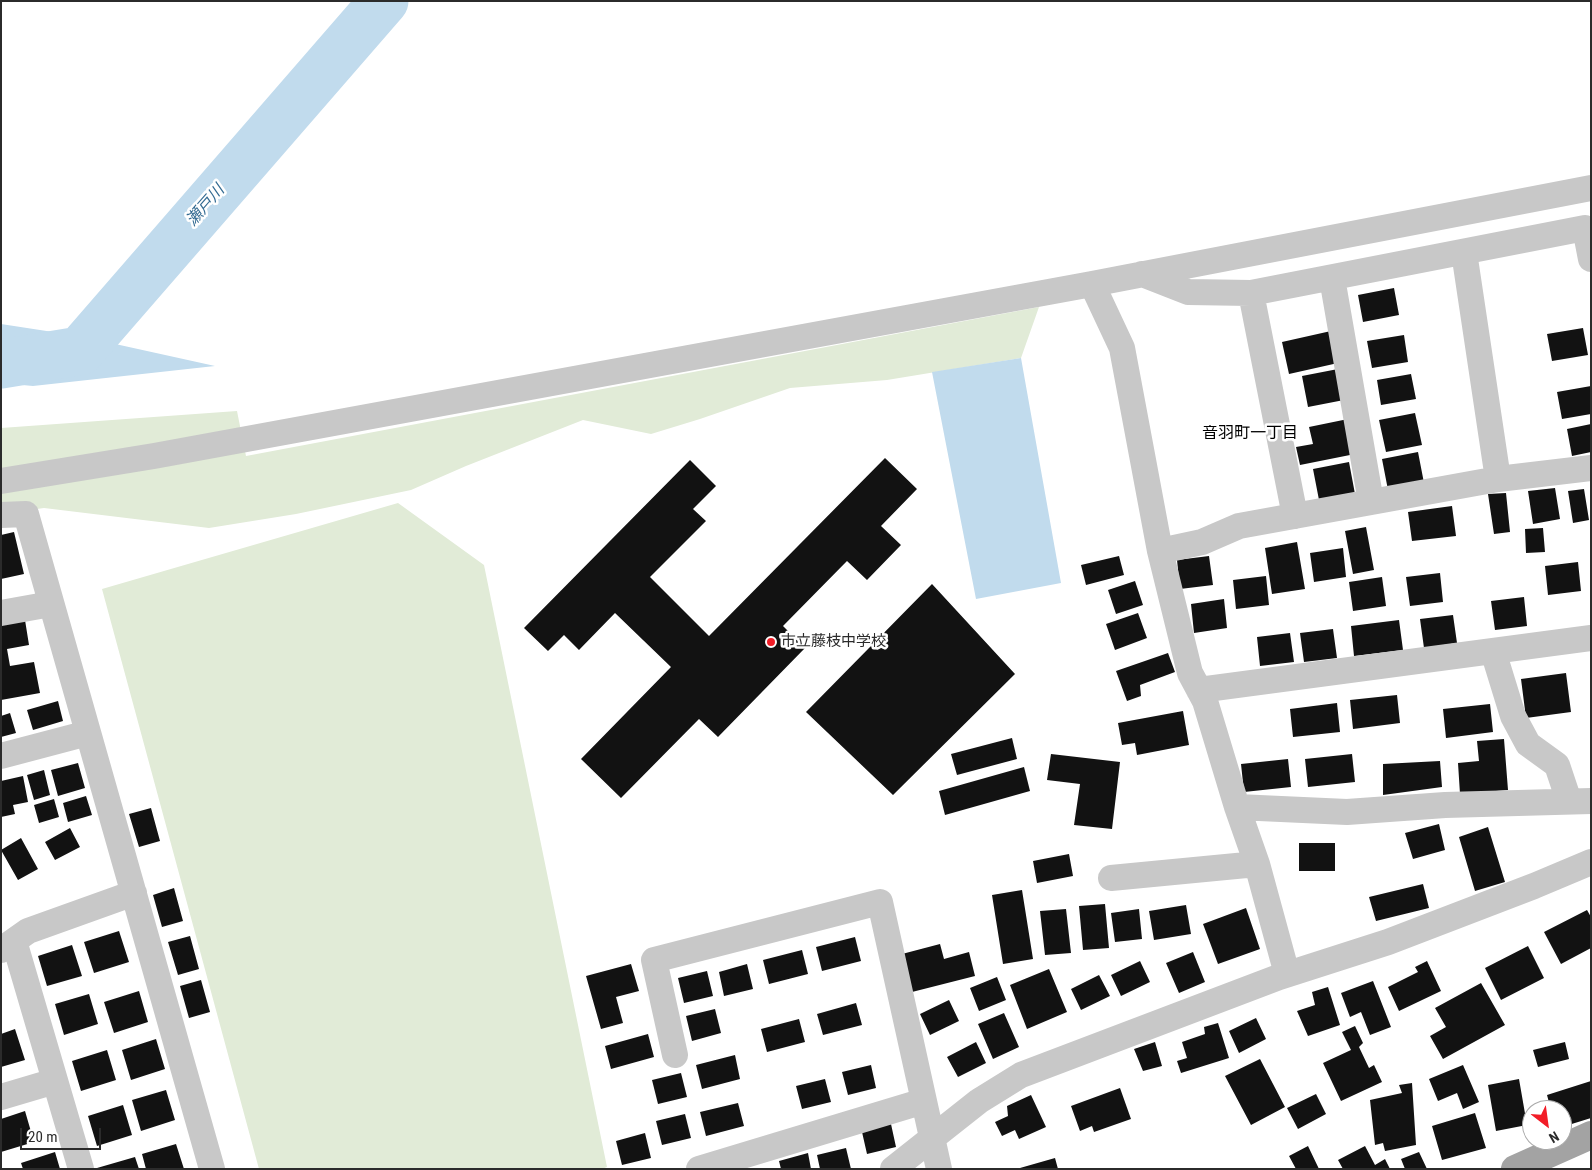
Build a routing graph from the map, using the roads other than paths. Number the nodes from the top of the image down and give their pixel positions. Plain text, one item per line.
1 (1591, 188) edge
2 (1464, 252) junction
3 (1591, 259) edge
4 (1142, 274) junction
5 (1332, 278) junction
6 (1092, 284) junction
7 (1251, 294) junction
8 (1591, 468) edge
9 (1498, 479) junction
10 (1, 481) edge
11 (1371, 502) junction
12 (1, 514) edge
13 (1295, 516) junction
14 (1160, 552) junction
15 (51, 604) junction
16 (1, 614) edge
17 (1591, 638) edge
18 (1493, 651) junction
19 (1199, 690) junction
20 (88, 733) junction
21 (1, 756) edge
22 (1580, 801) edge
23 (1237, 806) junction
24 (1591, 862) edge
25 (1257, 864) junction
26 (1111, 878) dead end
27 (134, 893) junction
28 (8, 945) edge
29 (1287, 974) junction
30 (675, 1055) dead end
31 (55, 1081) junction
32 (1, 1097) edge
33 (924, 1101) junction
34 (1591, 1135) edge
35 (933, 1138) junction
36 (81, 1169) edge
37 (212, 1169) edge
38 (699, 1169) edge
39 (893, 1169) edge
40 (939, 1169) edge
41 (1515, 1169) edge

1 - 4 street
2 - 3 street
2 - 5 street
2 - 9 street
4 - 6 street
4 - 7 street
5 - 7 street
5 - 11 street
6 - 10 street
6 - 14 street
7 - 13 street
8 - 9 street
9 - 11 street
11 - 13 street
12 - 15 street
13 - 14 street
14 - 19 street
15 - 16 street
15 - 20 street
17 - 18 street
18 - 19 street
18 - 22 street
19 - 23 street
20 - 21 street
20 - 27 street
22 - 23 street
23 - 25 street
24 - 29 street
25 - 26 street
25 - 29 street
27 - 28 street
27 - 37 street
28 - 31 street
29 - 35 street
30 - 33 street
31 - 32 street
31 - 36 street
33 - 35 street
33 - 38 street
34 - 41 main road
35 - 39 street
35 - 40 street

